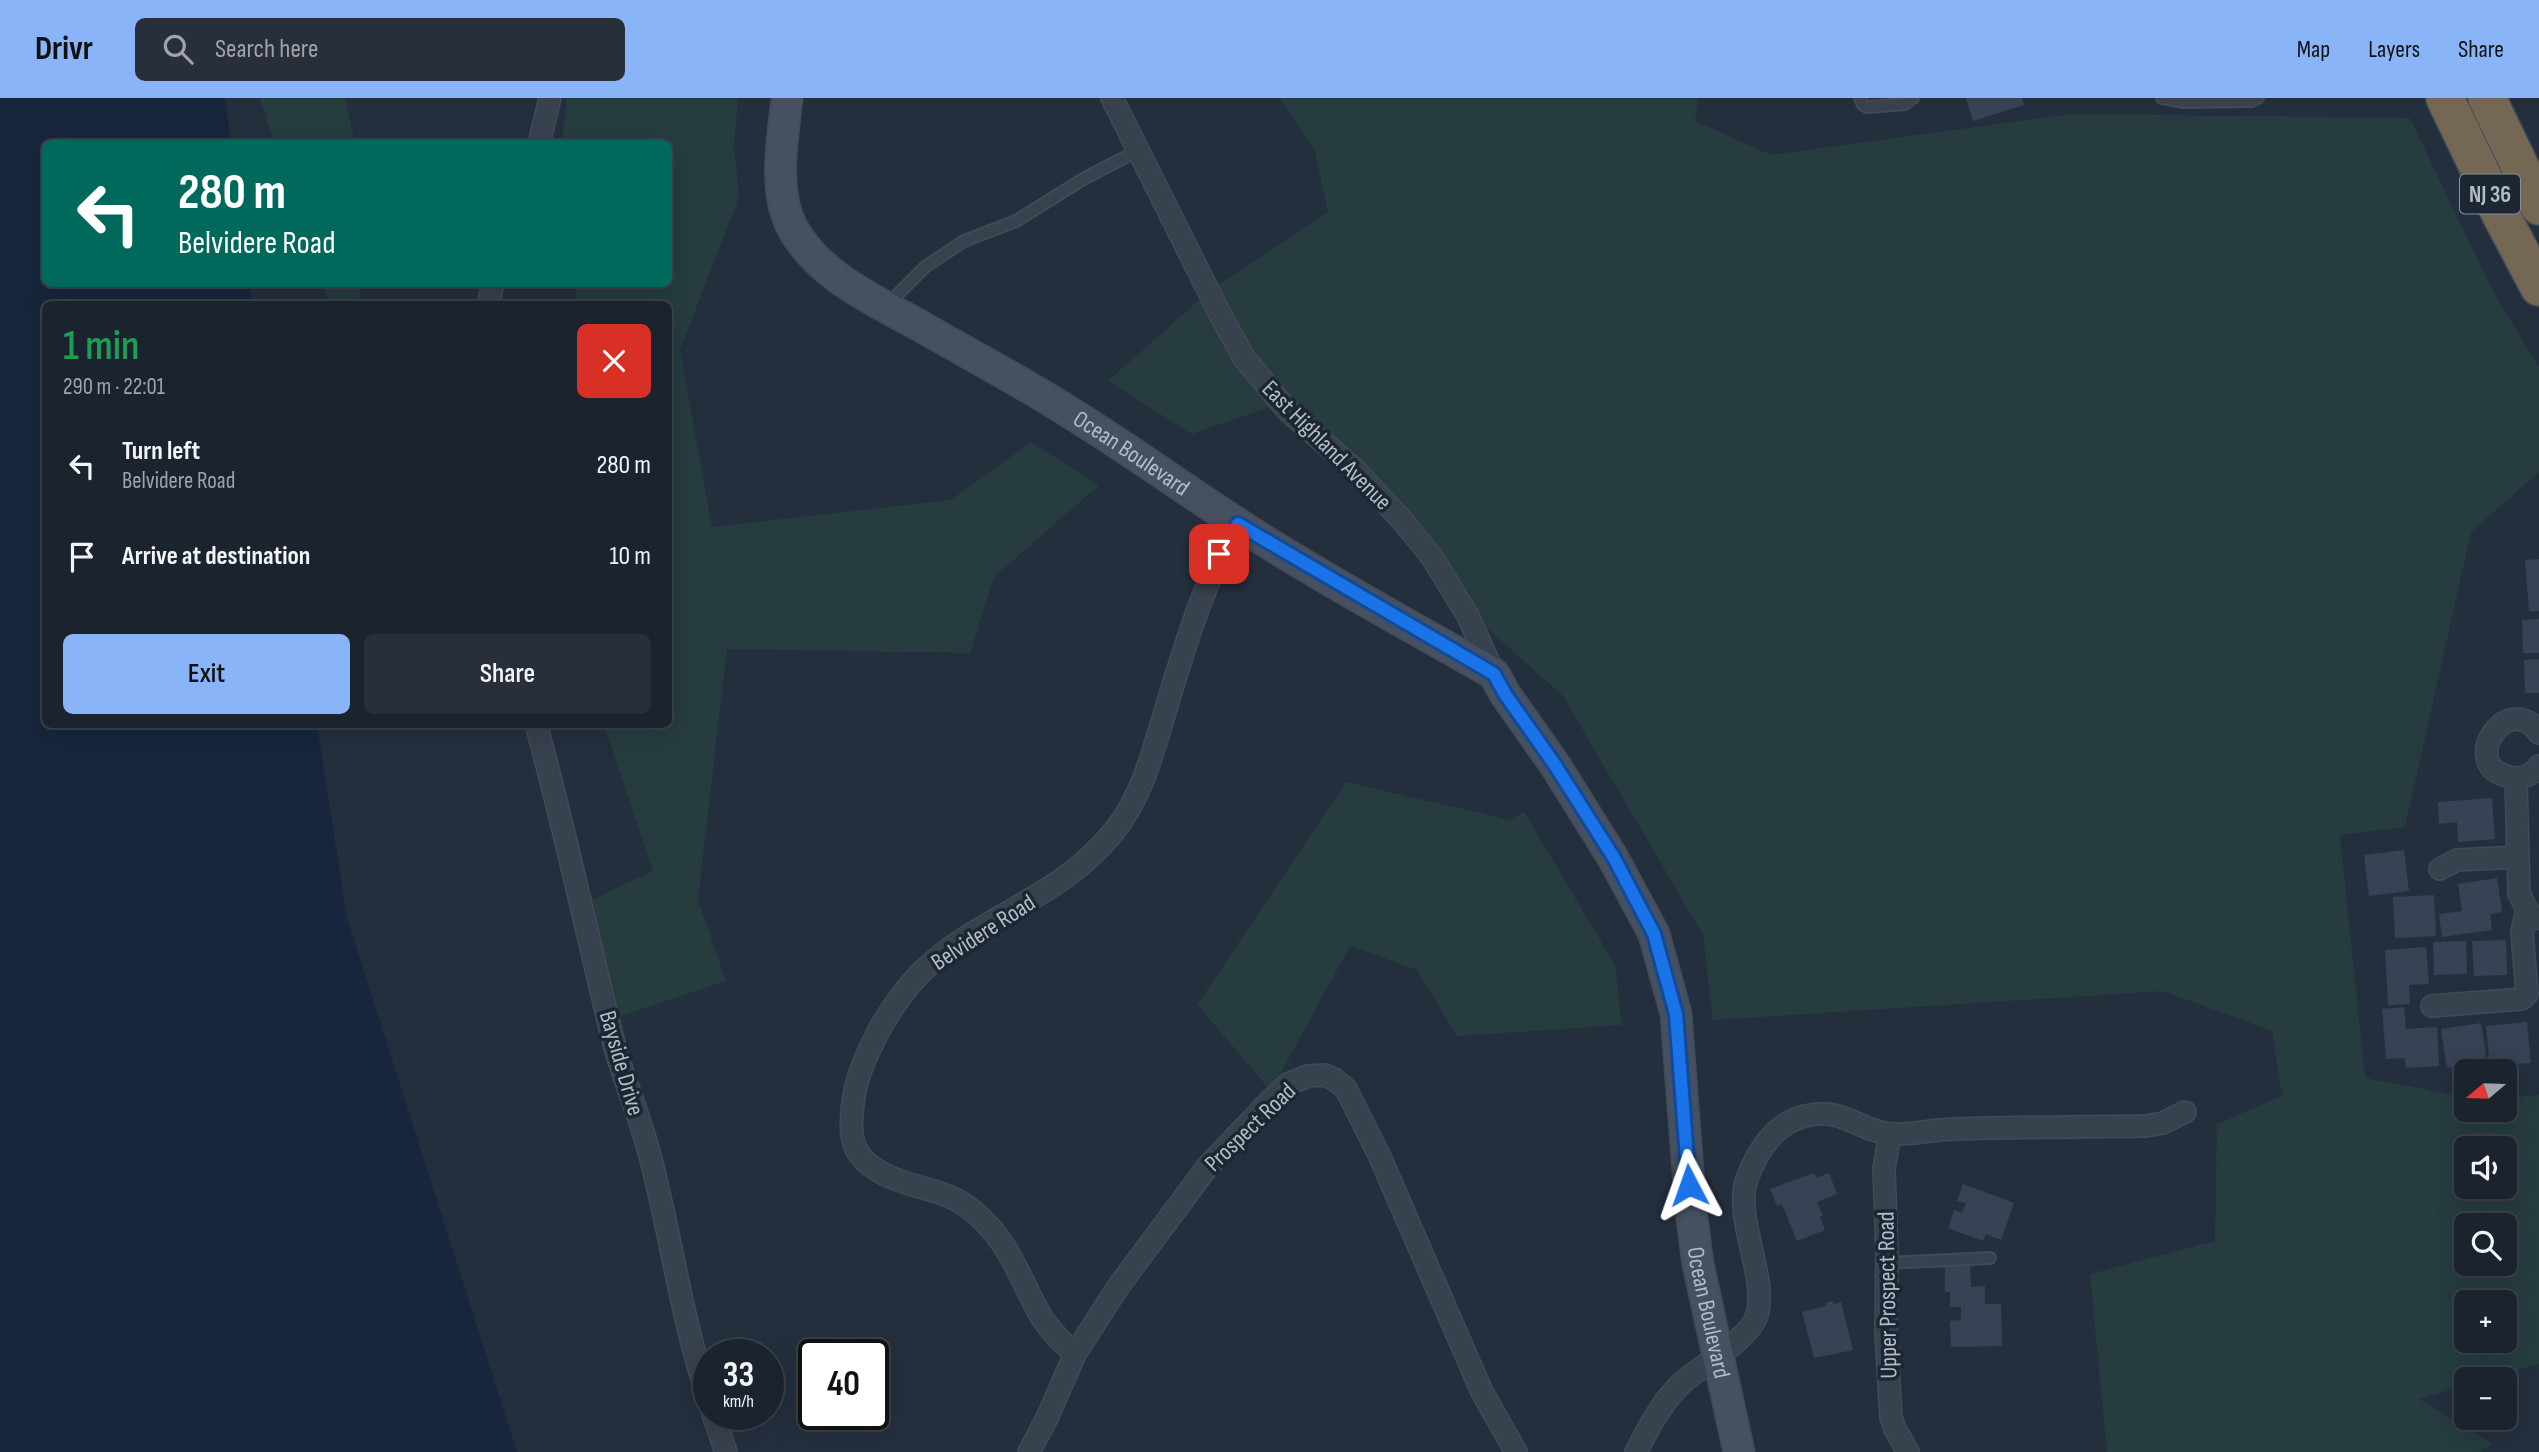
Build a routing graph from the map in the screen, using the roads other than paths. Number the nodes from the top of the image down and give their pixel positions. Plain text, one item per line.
1 (550, 98) edge
2 (787, 98) edge
3 (1112, 98) edge
4 (1860, 98) edge
5 (1913, 98) edge
6 (2162, 98) edge
7 (2258, 98) edge
8 (2445, 98) edge
9 (2487, 98) edge
10 (540, 140) edge
11 (1139, 149) junction
12 (2539, 206) edge
13 (2539, 287) edge
14 (885, 307) junction
15 (1238, 524) junction
16 (1494, 674) junction
17 (537, 728) edge
18 (2538, 729) edge
19 (2539, 766) edge
20 (2516, 779) junction
21 (2518, 857) junction
22 (2440, 869) dead end
23 (2533, 916) edge
24 (2432, 1006) dead end
25 (2185, 1112) dead end
26 (1890, 1134) junction
27 (1990, 1258) dead end
28 (1887, 1263) junction
29 (693, 1348) edge
30 (1074, 1354) junction
31 (1719, 1355) junction
32 (718, 1430) edge
33 (726, 1452) edge
34 (1029, 1452) edge
35 (1516, 1452) edge
36 (1636, 1452) edge
37 (1739, 1452) edge
38 (1908, 1452) edge

1 - 10 street
2 - 14 street, Ocean Boulevard
3 - 11 street, East Highland Avenue
4 - 5 lane
6 - 7 lane
8 - 13 highway, NJ 36
9 - 12 highway, NJ 36
11 - 14 lane
11 - 16 street, East Highland Avenue
14 - 15 street, Ocean Boulevard
15 - 16 street, Ocean Boulevard
15 - 30 street, Belvidere Road
16 - 31 street, Ocean Boulevard
17 - 29 street, Bayside Drive
18 - 20 street
19 - 20 street
20 - 21 street
21 - 22 street
21 - 23 street
23 - 24 street
25 - 26 street
26 - 28 street, Upper Prospect Road
26 - 31 street
27 - 28 lane
28 - 38 street, Upper Prospect Road
30 - 34 street, Prospect Road
30 - 35 street, Prospect Road
31 - 36 street
31 - 37 street, Ocean Boulevard
32 - 33 street

